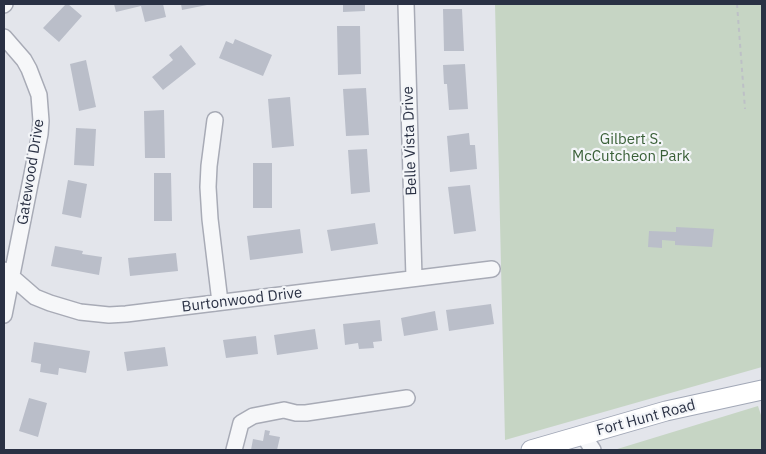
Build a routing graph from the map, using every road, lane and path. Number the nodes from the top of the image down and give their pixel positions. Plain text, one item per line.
1 (406, 4) edge
2 (737, 4) edge
3 (4, 37) edge
4 (745, 109) dead end
5 (214, 120) dead end
6 (492, 269) dead end
7 (8, 274) edge
8 (414, 278) junction
9 (220, 302) junction
10 (4, 315) edge
11 (762, 390) edge
12 (407, 398) dead end
13 (583, 435) junction
14 (234, 450) edge
15 (531, 450) edge
16 (594, 450) edge

1 - 8 street, Belle Vista Drive
2 - 4 path
3 - 7 street, Gatewood Drive
5 - 9 street
6 - 8 street, Burtonwood Drive
7 - 9 street, Burtonwood Drive
7 - 10 street, Gatewood Drive
8 - 9 street, Burtonwood Drive
11 - 13 main road, Fort Hunt Road
12 - 14 street
13 - 15 main road, Fort Hunt Road
13 - 16 street

